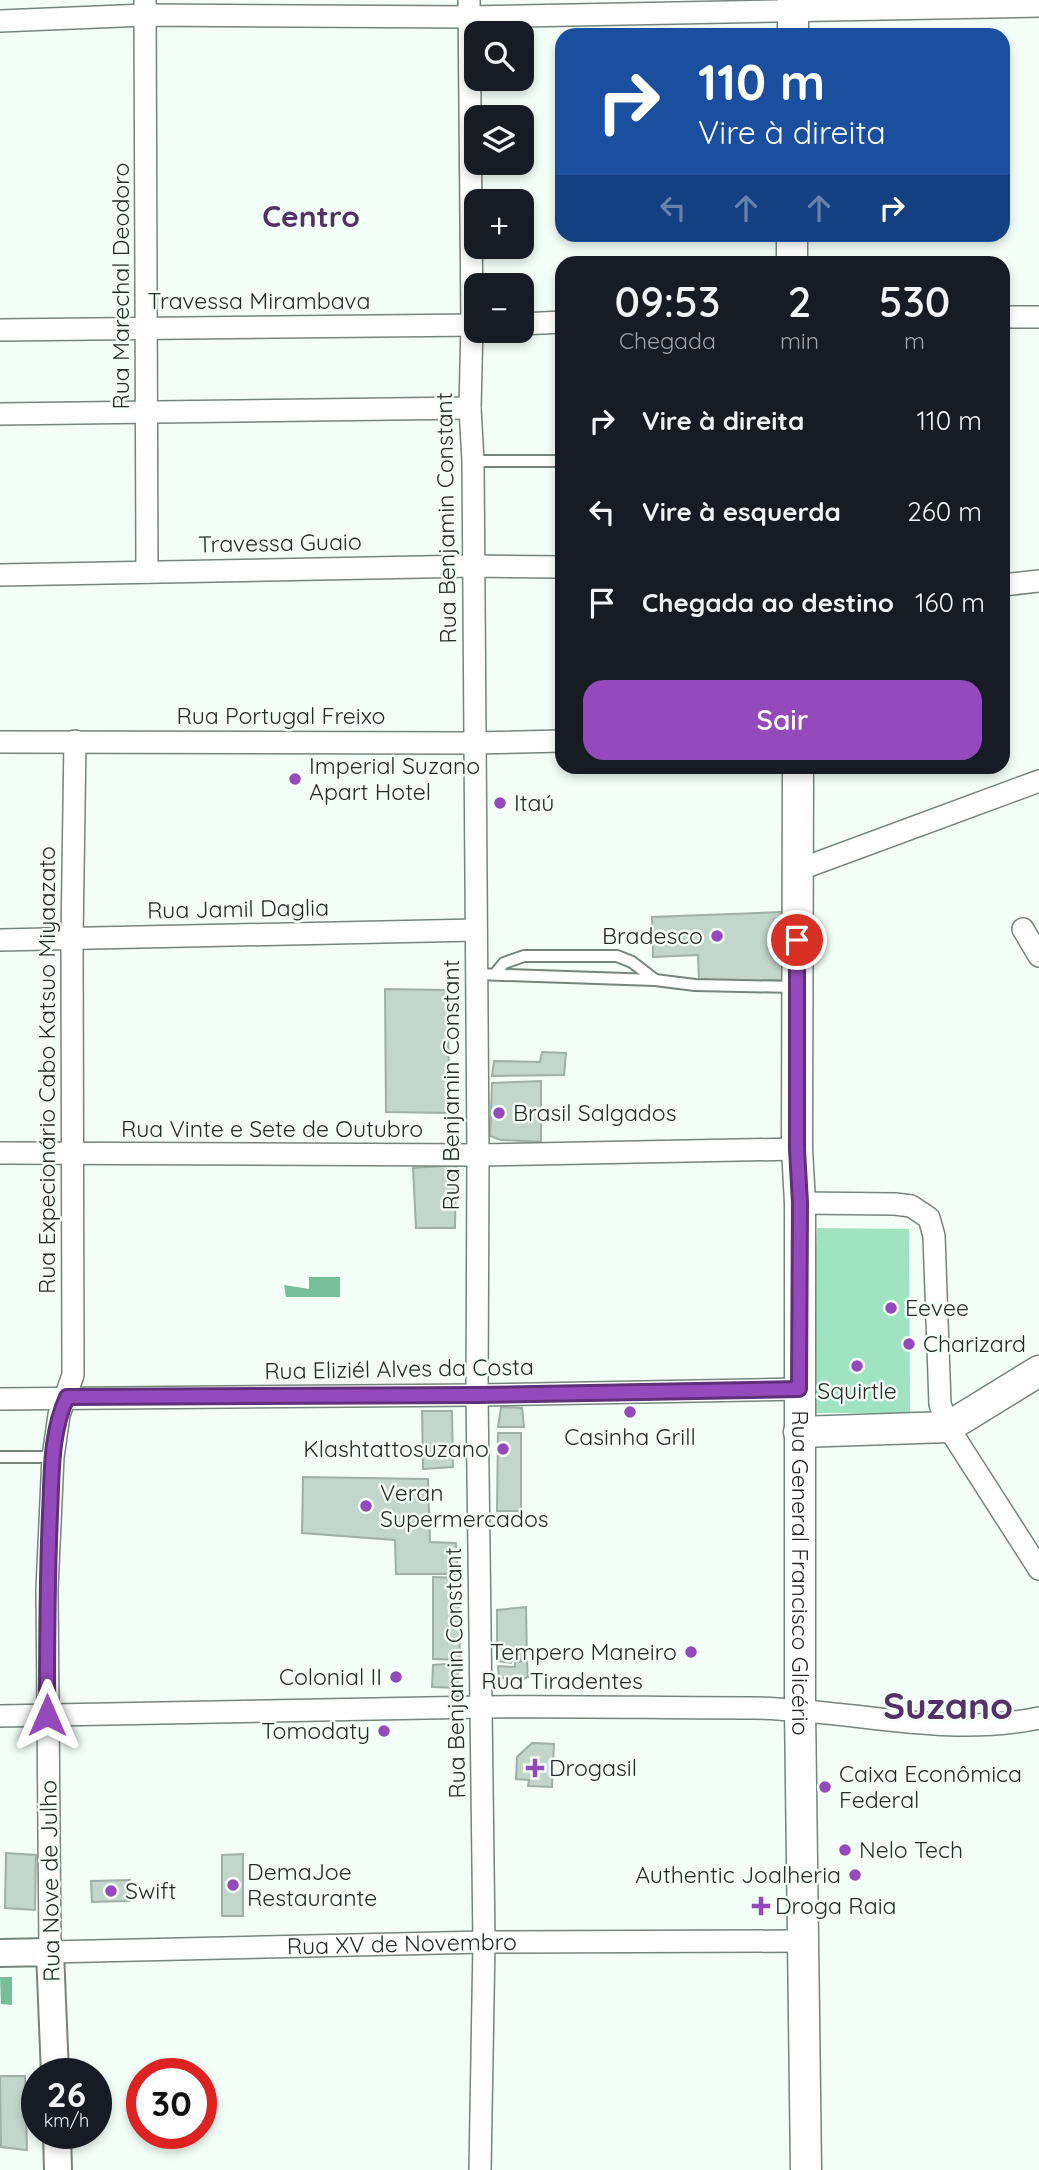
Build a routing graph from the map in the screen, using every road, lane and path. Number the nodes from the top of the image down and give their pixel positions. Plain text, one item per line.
1 (1039, 6) edge
2 (146, 8) edge
3 (469, 8) edge
4 (793, 15) edge
5 (0, 21) edge
6 (473, 273) edge
7 (1010, 317) edge
8 (1039, 317) edge
9 (555, 322) edge
10 (534, 323) edge
11 (464, 325) edge
12 (147, 327) junction
13 (0, 330) edge
14 (473, 343) edge
15 (470, 408) junction
16 (148, 412) junction
17 (0, 414) edge
18 (472, 461) junction
19 (555, 461) edge
20 (473, 566) junction
21 (555, 566) edge
22 (147, 572) junction
23 (0, 575) edge
24 (1039, 581) edge
25 (1010, 584) edge
26 (555, 740) edge
27 (75, 741) junction
28 (0, 742) edge
29 (474, 743) junction
30 (798, 774) edge
31 (1039, 781) edge
32 (798, 870) junction
33 (1023, 929) dead end
34 (476, 930) junction
35 (72, 938) junction
36 (0, 940) edge
37 (1039, 956) edge
38 (485, 974) junction
39 (654, 980) junction
40 (796, 987) junction
41 (797, 1149) junction
42 (0, 1153) edge
43 (72, 1154) junction
44 (478, 1156) junction
45 (800, 1203) junction
46 (1039, 1371) edge
47 (799, 1389) junction
48 (477, 1395) junction
49 (67, 1397) junction
50 (0, 1399) edge
51 (948, 1427) junction
52 (800, 1432) junction
53 (0, 1457) edge
54 (53, 1457) junction
55 (1039, 1569) edge
56 (483, 1707) junction
57 (800, 1708) junction
58 (47, 1715) junction
59 (0, 1716) edge
60 (1039, 1718) edge
61 (803, 1941) junction
62 (484, 1942) junction
63 (50, 1952) junction
64 (0, 1953) edge
65 (54, 2058) edge
66 (57, 2149) edge
67 (58, 2170) edge
68 (480, 2170) edge
69 (806, 2170) edge

1 - 4 street
2 - 3 street
2 - 5 street
2 - 12 street, Rua Marechal Deodoro
3 - 4 street
3 - 6 street, Rua Benjamin Constant
7 - 8 street
9 - 10 street
11 - 12 street, Travessa Mirambava
12 - 13 street, Travessa Mirambava
12 - 16 street, Rua Marechal Deodoro
14 - 15 street, Rua Benjamin Constant
15 - 16 street
15 - 18 street, Rua Benjamin Constant
16 - 17 street
16 - 22 street, Rua Marechal Deodoro
18 - 19 lane
18 - 20 street, Rua Benjamin Constant
20 - 21 street, Travessa Guaio
20 - 22 street, Travessa Guaio
20 - 29 street, Rua Benjamin Constant
22 - 23 street, Travessa Guaio
24 - 25 street
26 - 29 street, Rua Portugal Freixo
27 - 28 street, Rua Portugal Freixo
27 - 29 street, Rua Portugal Freixo
27 - 35 street, Rua Expecionário Cabo Katsuo Miyaazato
29 - 34 street, Rua Benjamin Constant
30 - 32 main road, Rua General Francisco Glicério
31 - 32 street
32 - 40 main road, Rua General Francisco Glicério
33 - 37 street
34 - 35 street, Rua Jamil Daglia
34 - 38 street, Rua Benjamin Constant
35 - 36 street, Rua Jamil Daglia
35 - 43 street, Rua Expecionário Cabo Katsuo Miyaazato
38 - 39 lane
38 - 39 lane
38 - 44 street, Rua Benjamin Constant
39 - 40 lane
40 - 41 main road, Rua General Francisco Glicério
41 - 44 street, Rua Vinte e Sete de Outubro
41 - 45 main road, Rua General Francisco Glicério
42 - 43 street, Rua Vinte e Sete de Outubro
43 - 44 street, Rua Vinte e Sete de Outubro
43 - 49 street, Rua Expecionário Cabo Katsuo Miyaazato
44 - 48 street, Rua Benjamin Constant
45 - 47 main road, Rua General Francisco Glicério
45 - 51 street
46 - 51 main road
47 - 48 street, Rua Eliziél Alves da Costa
47 - 52 main road, Rua General Francisco Glicério
48 - 49 street, Rua Eliziél Alves da Costa
48 - 56 street, Rua Benjamin Constant
49 - 50 street, Rua Eliziél Alves da Costa
49 - 54 street, Rua Nove de Julho
51 - 52 main road
51 - 55 street
52 - 57 main road, Rua General Francisco Glicério
53 - 54 lane
54 - 58 street, Rua Nove de Julho
56 - 57 street, Rua Tiradentes
56 - 58 street, Rua Tiradentes
56 - 62 street, Rua Benjamin Constant
57 - 60 street, Rua Tiradentes
57 - 61 main road, Rua General Francisco Glicério
58 - 59 street, Rua Tiradentes
58 - 63 street, Rua Nove de Julho
61 - 62 street, Rua XV de Novembro
61 - 69 main road, Rua General Francisco Glicério
62 - 63 street, Rua XV de Novembro
62 - 68 street, Rua Benjamin Constant
63 - 64 street, Rua XV de Novembro
63 - 65 street, Rua Nove de Julho
66 - 67 street

